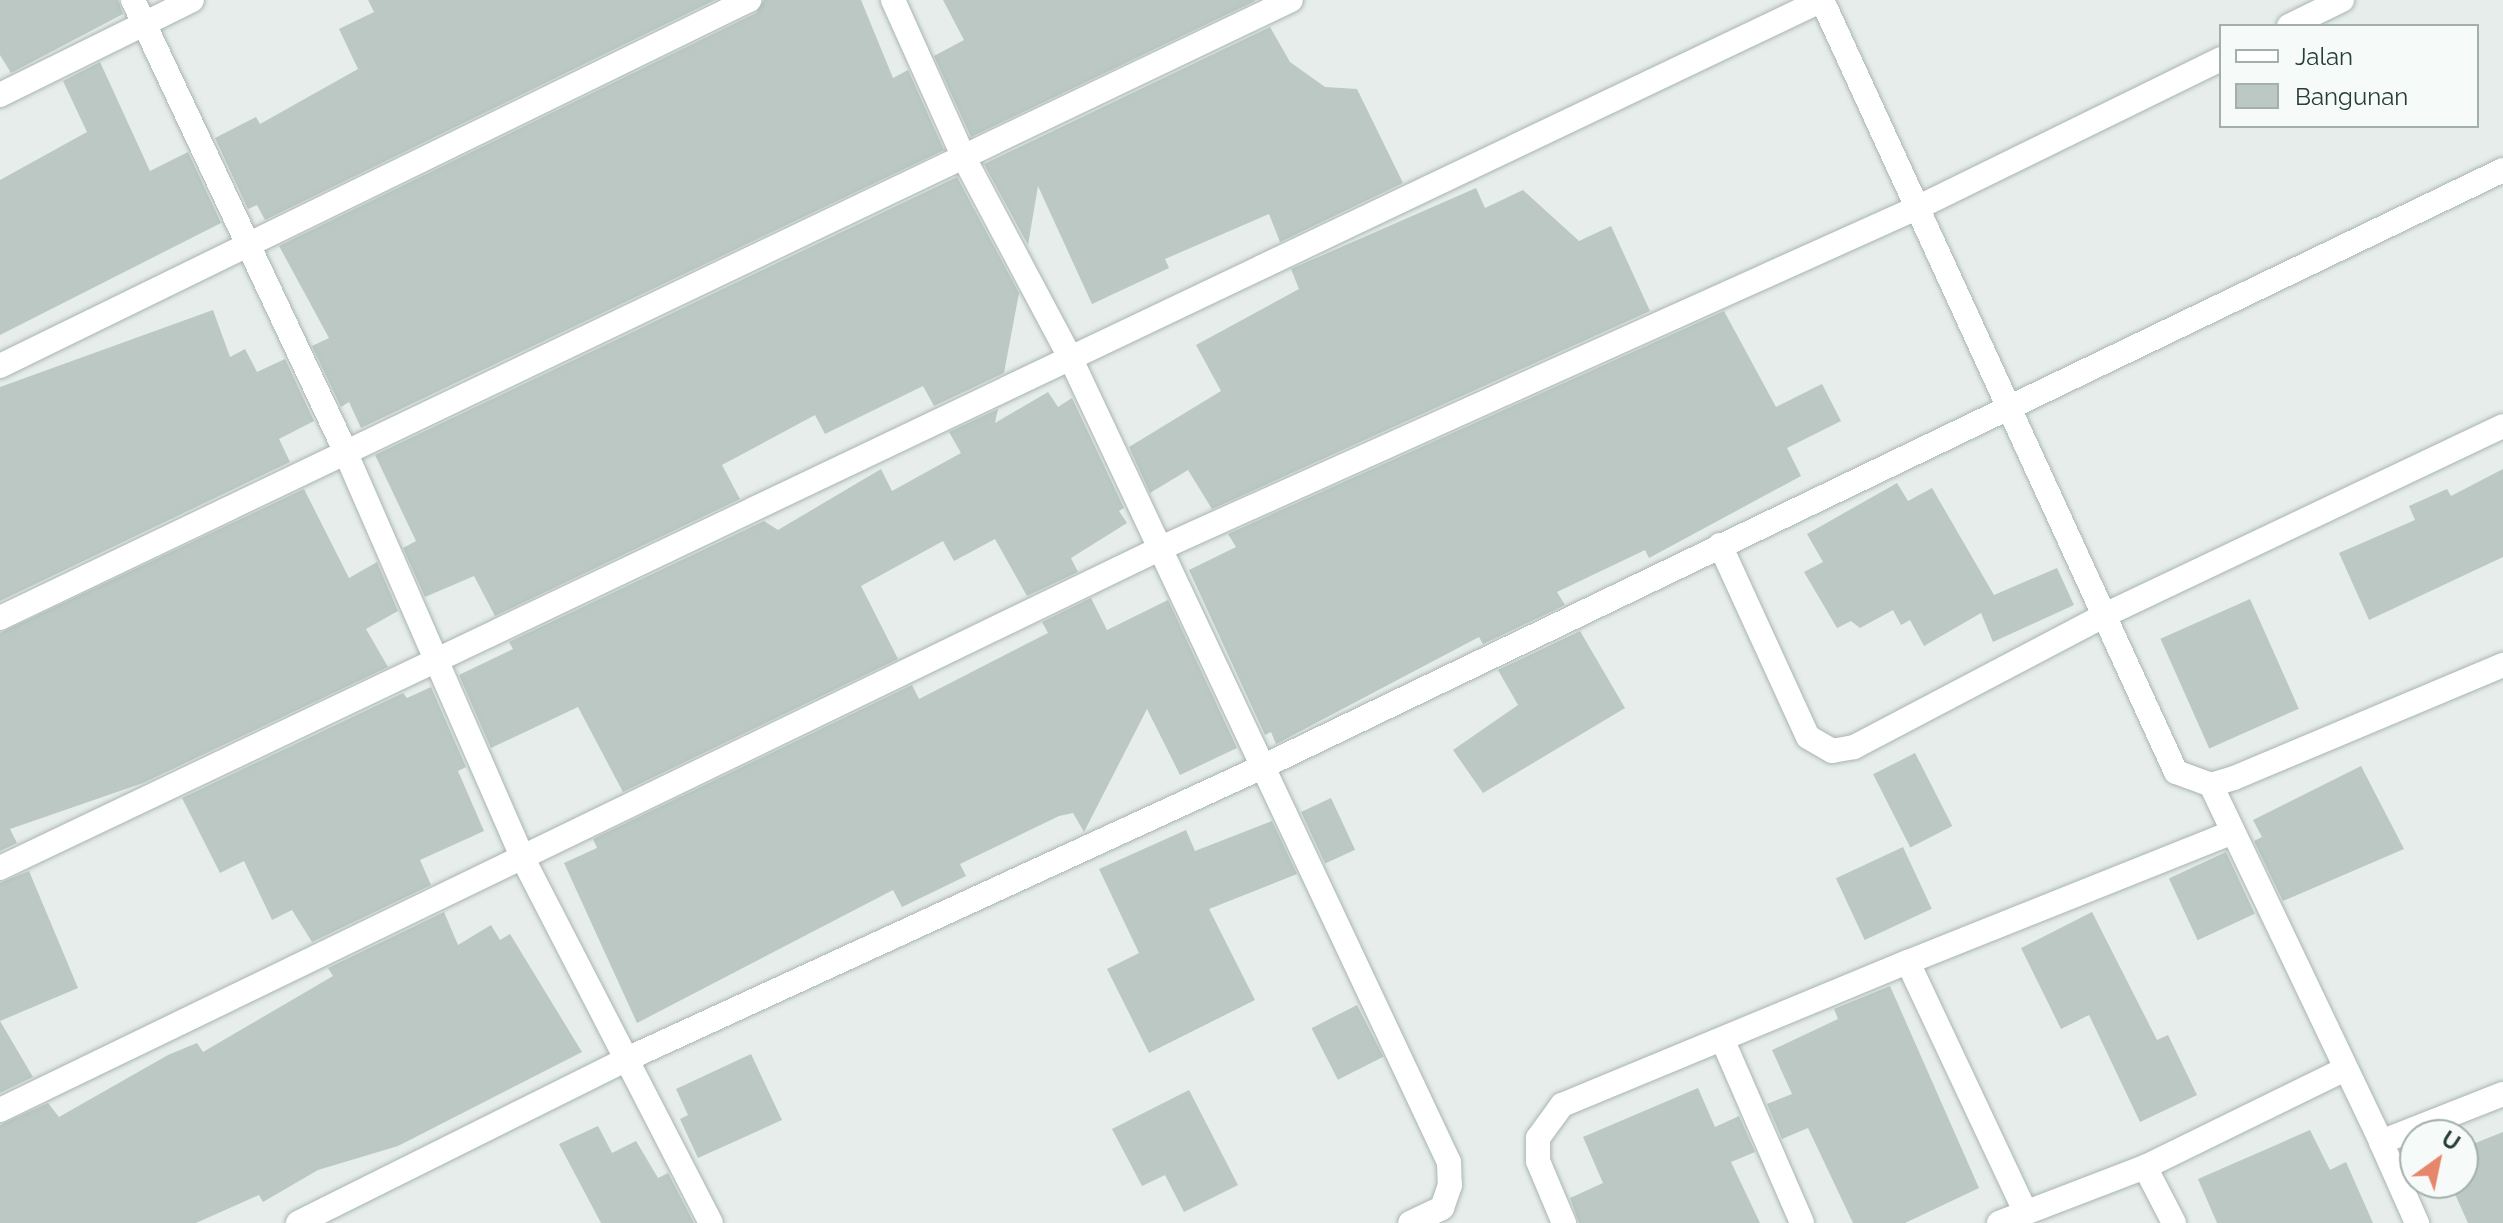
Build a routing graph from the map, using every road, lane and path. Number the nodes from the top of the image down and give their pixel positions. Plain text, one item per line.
1 (192, 0) edge
2 (749, 0) edge
3 (893, 0) edge
4 (1291, 0) edge
5 (1822, 0) edge
6 (2342, 0) edge
7 (138, 10) edge
8 (2293, 24) edge
9 (2219, 60) edge
10 (0, 95) edge
11 (963, 156) junction
12 (2503, 170) edge
13 (1921, 206) junction
14 (249, 247) junction
15 (1069, 355) junction
16 (0, 366) edge
17 (2011, 405) junction
18 (2503, 426) edge
19 (344, 449) junction
20 (1720, 545) junction
21 (1161, 548) junction
22 (2107, 614) junction
23 (0, 618) edge
24 (438, 656) junction
25 (2503, 665) edge
26 (1262, 767) junction
27 (2211, 785) junction
28 (2233, 832) junction
29 (521, 855) junction
30 (0, 868) edge
31 (1908, 962) junction
32 (1723, 1041) junction
33 (627, 1059) junction
34 (2343, 1070) junction
35 (2503, 1094) edge
36 (0, 1110) edge
37 (2381, 1142) junction
38 (2145, 1167) junction
39 (2025, 1211) junction
40 (298, 1223) edge
41 (711, 1223) edge
42 (1410, 1223) edge
43 (1564, 1223) edge
44 (1802, 1223) edge
45 (1999, 1223) edge
46 (2174, 1223) edge
47 (2417, 1223) edge

1 - 7 street
2 - 14 street
3 - 11 street
4 - 11 street
5 - 13 street
5 - 15 street
6 - 8 street
7 - 10 street
7 - 14 street
9 - 13 street
11 - 15 street
11 - 19 street
12 - 17 street
13 - 17 street
13 - 21 street
14 - 16 street
14 - 19 street
15 - 21 street
15 - 24 street
17 - 20 street
17 - 22 street
18 - 22 street
19 - 23 street
19 - 24 street
20 - 22 street
20 - 26 street
21 - 26 street
21 - 29 street
22 - 27 street
24 - 29 street
24 - 30 street
25 - 27 street
26 - 33 street
26 - 42 street
27 - 28 street
28 - 31 street
28 - 34 street
29 - 33 street
29 - 36 street
31 - 32 street
31 - 39 street
32 - 43 street
32 - 44 street
33 - 40 street
33 - 41 street
34 - 37 street
34 - 38 street
35 - 37 street
37 - 47 street
38 - 39 street
38 - 46 street
39 - 45 street

